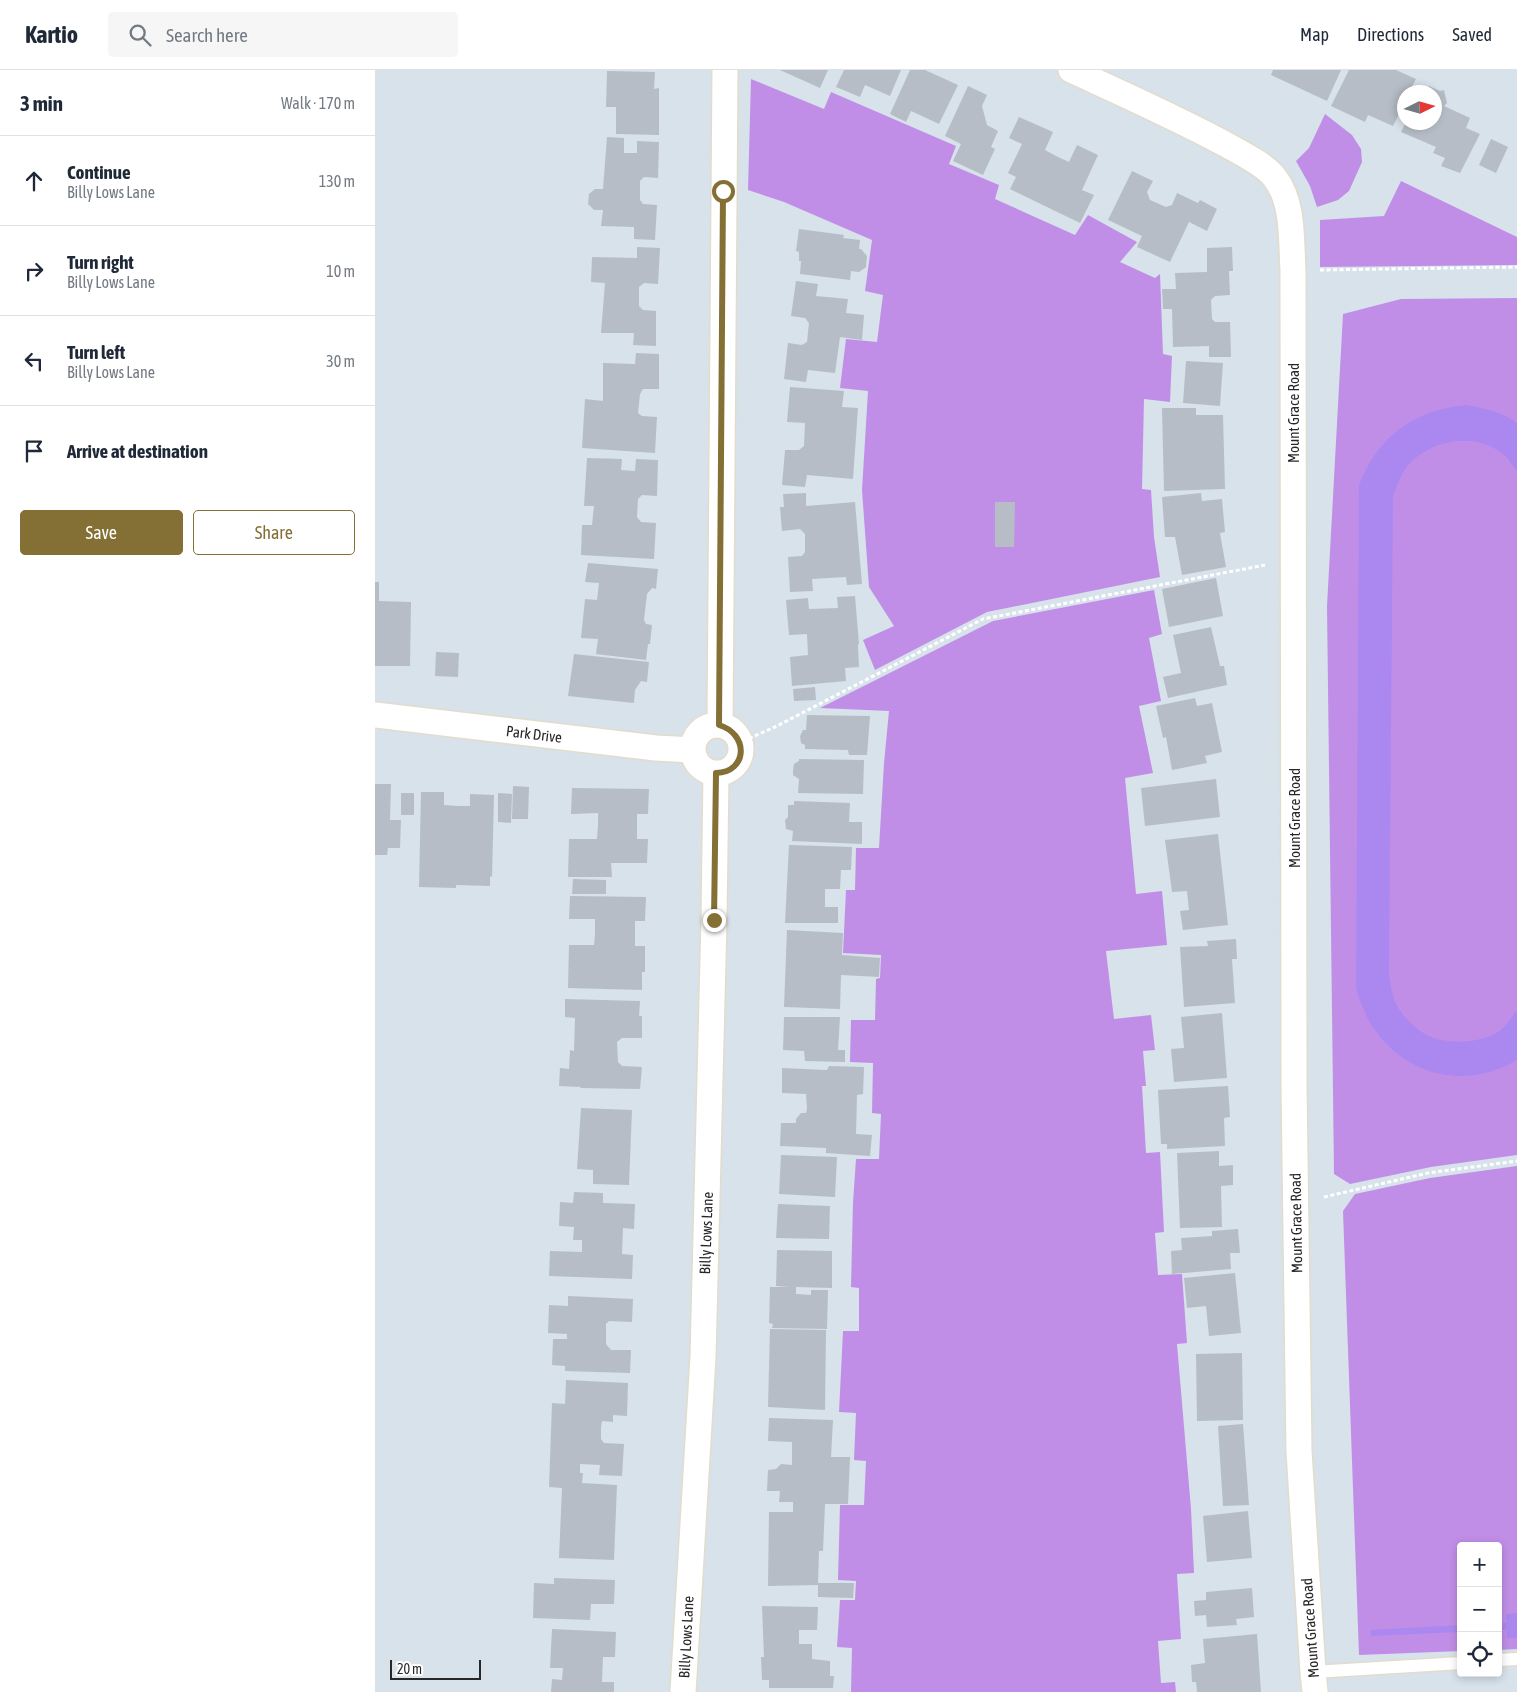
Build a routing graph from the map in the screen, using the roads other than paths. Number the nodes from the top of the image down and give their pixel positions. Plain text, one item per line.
1 (725, 70) edge
2 (1071, 70) edge
3 (375, 716) edge
4 (719, 725) junction
5 (693, 750) junction
6 (716, 773) junction
7 (1517, 1659) edge
8 (1502, 1660) edge
9 (1457, 1664) edge
10 (1314, 1682) edge
11 (683, 1692) edge

1 - 4 street
2 - 10 street, Mount Grace Road
3 - 5 street, Park Drive
4 - 5 street
4 - 6 street
5 - 6 street
6 - 11 street, Billy Lows Lane
7 - 8 lane
9 - 10 lane

